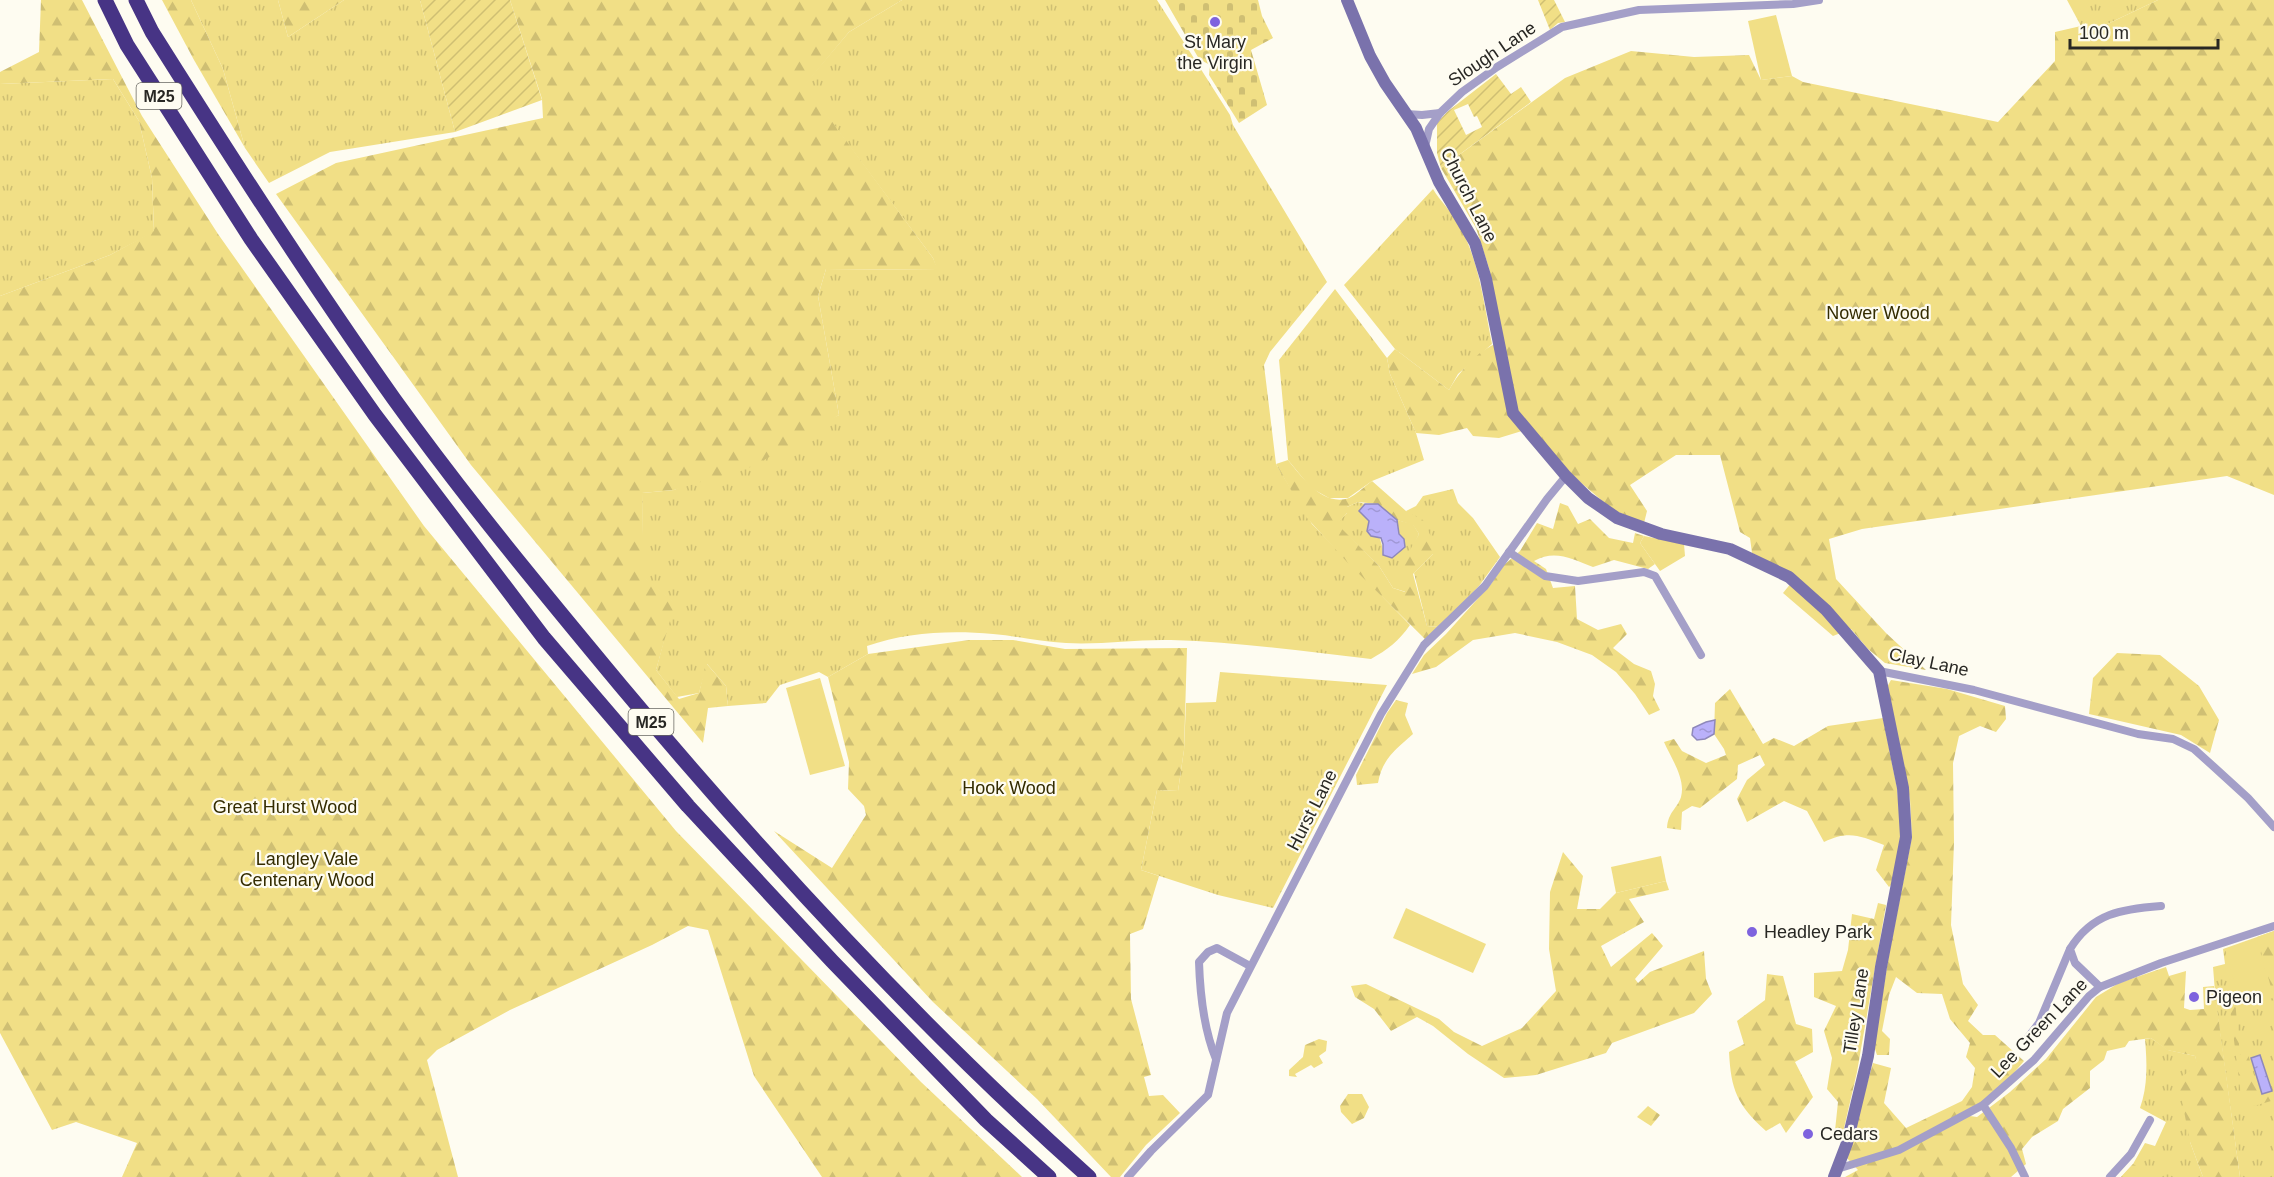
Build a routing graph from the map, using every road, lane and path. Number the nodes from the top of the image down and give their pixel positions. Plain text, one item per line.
1 (105, 0) edge
2 (136, 0) edge
3 (1347, 0) edge
4 (1818, 0) edge
5 (1440, 113) junction
6 (1406, 114) junction
7 (1425, 148) junction
8 (1566, 476) junction
9 (1509, 552) junction
10 (1701, 655) dead end
11 (1879, 671) junction
12 (2274, 827) edge
13 (2161, 906) dead end
14 (2274, 926) edge
15 (2070, 949) junction
16 (1250, 966) junction
17 (2100, 987) junction
18 (2026, 1040) dead end
19 (1216, 1059) junction
20 (1983, 1105) junction
21 (2150, 1120) dead end
22 (1835, 1173) edge
23 (1049, 1177) edge
24 (1089, 1177) edge
25 (1128, 1177) edge
26 (2025, 1177) edge
27 (2110, 1177) edge

1 - 23 highway, M25
2 - 24 highway, M25
3 - 6 street, Church Lane
4 - 5 street, Slough Lane
5 - 6 street
5 - 7 street, Slough Lane
6 - 7 street, Church Lane
7 - 8 street, Church Lane
8 - 9 street, Hurst Lane
8 - 11 street, Clay Lane
9 - 10 street
9 - 16 street, Hurst Lane
11 - 12 street, Clay Lane
11 - 22 street, Tilley Lane
13 - 15 street
14 - 17 street, Lee Green Lane
15 - 17 street
15 - 18 street
16 - 19 street, Hurst Lane
16 - 19 street
17 - 20 street, Lee Green Lane
19 - 25 street, Hurst Lane
20 - 22 street, Lee Green Lane
20 - 26 street
21 - 27 street

